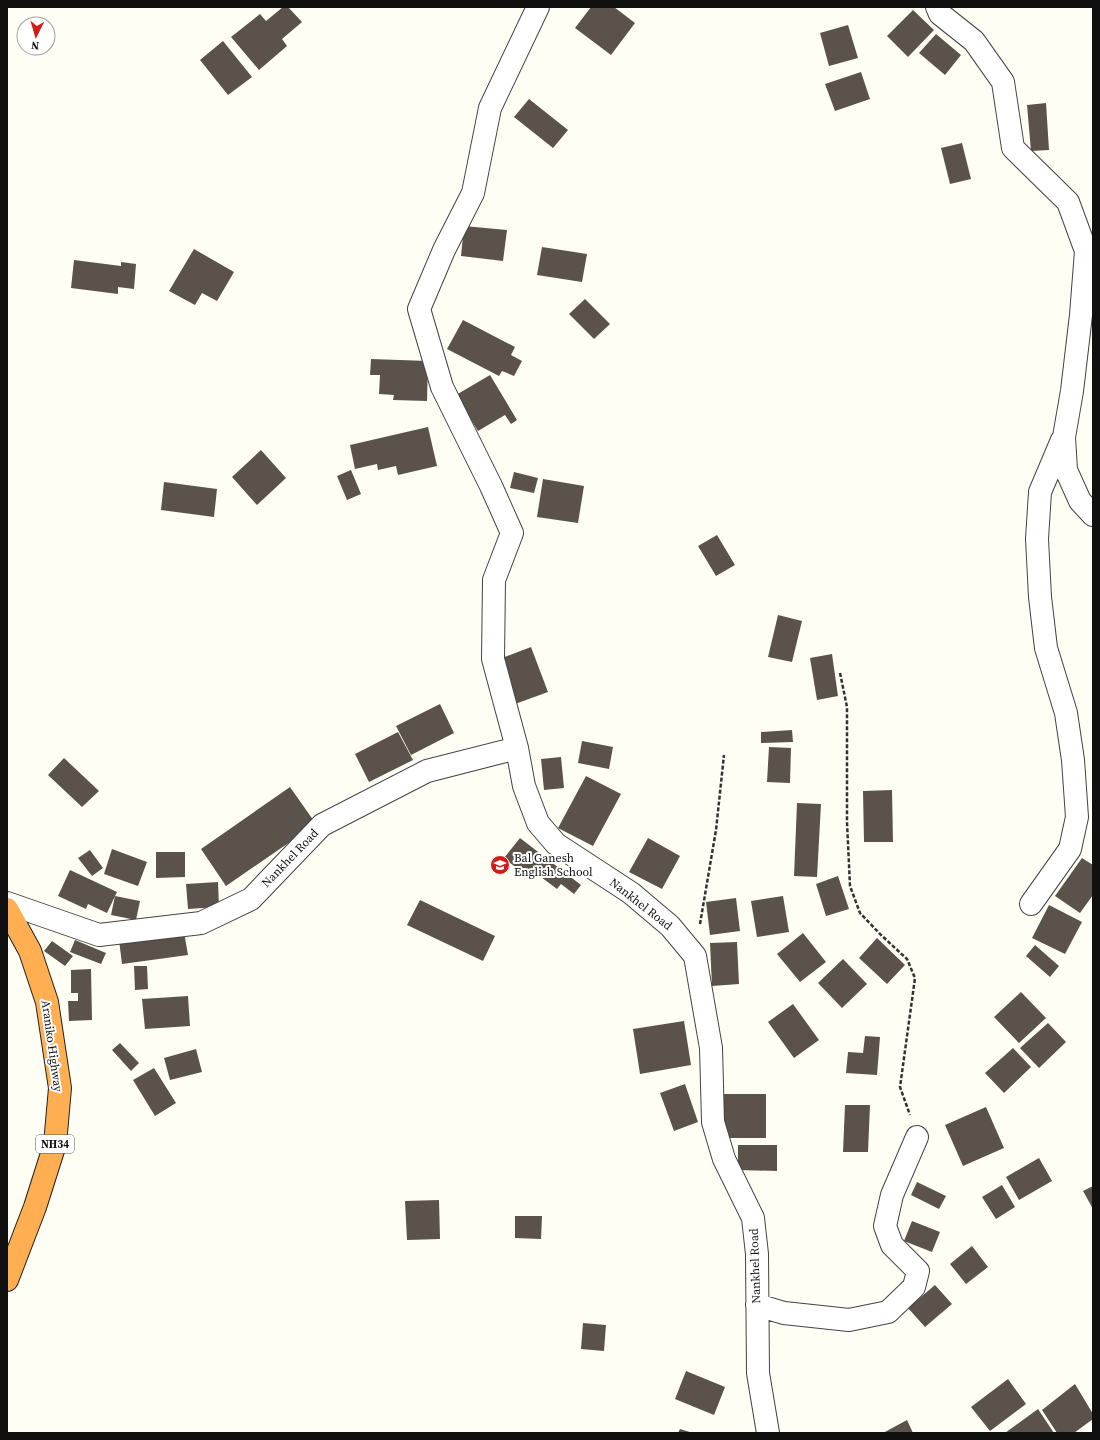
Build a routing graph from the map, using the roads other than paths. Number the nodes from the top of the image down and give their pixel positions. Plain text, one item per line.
1 (538, 7) edge
2 (937, 7) edge
3 (1064, 437) junction
4 (1093, 515) edge
5 (517, 748) junction
6 (7, 903) edge
7 (1031, 904) dead end
8 (7, 909) edge
9 (917, 1137) road end
10 (7, 1280) edge
11 (757, 1304) junction
12 (768, 1433) edge

1 - 5 street
2 - 3 street
3 - 4 street
3 - 7 street
5 - 6 street, Nankhel Road
5 - 11 street, Nankhel Road
8 - 10 highway, Araniko Highway / NH34
9 - 11 street
11 - 12 street, Nankhel Road

